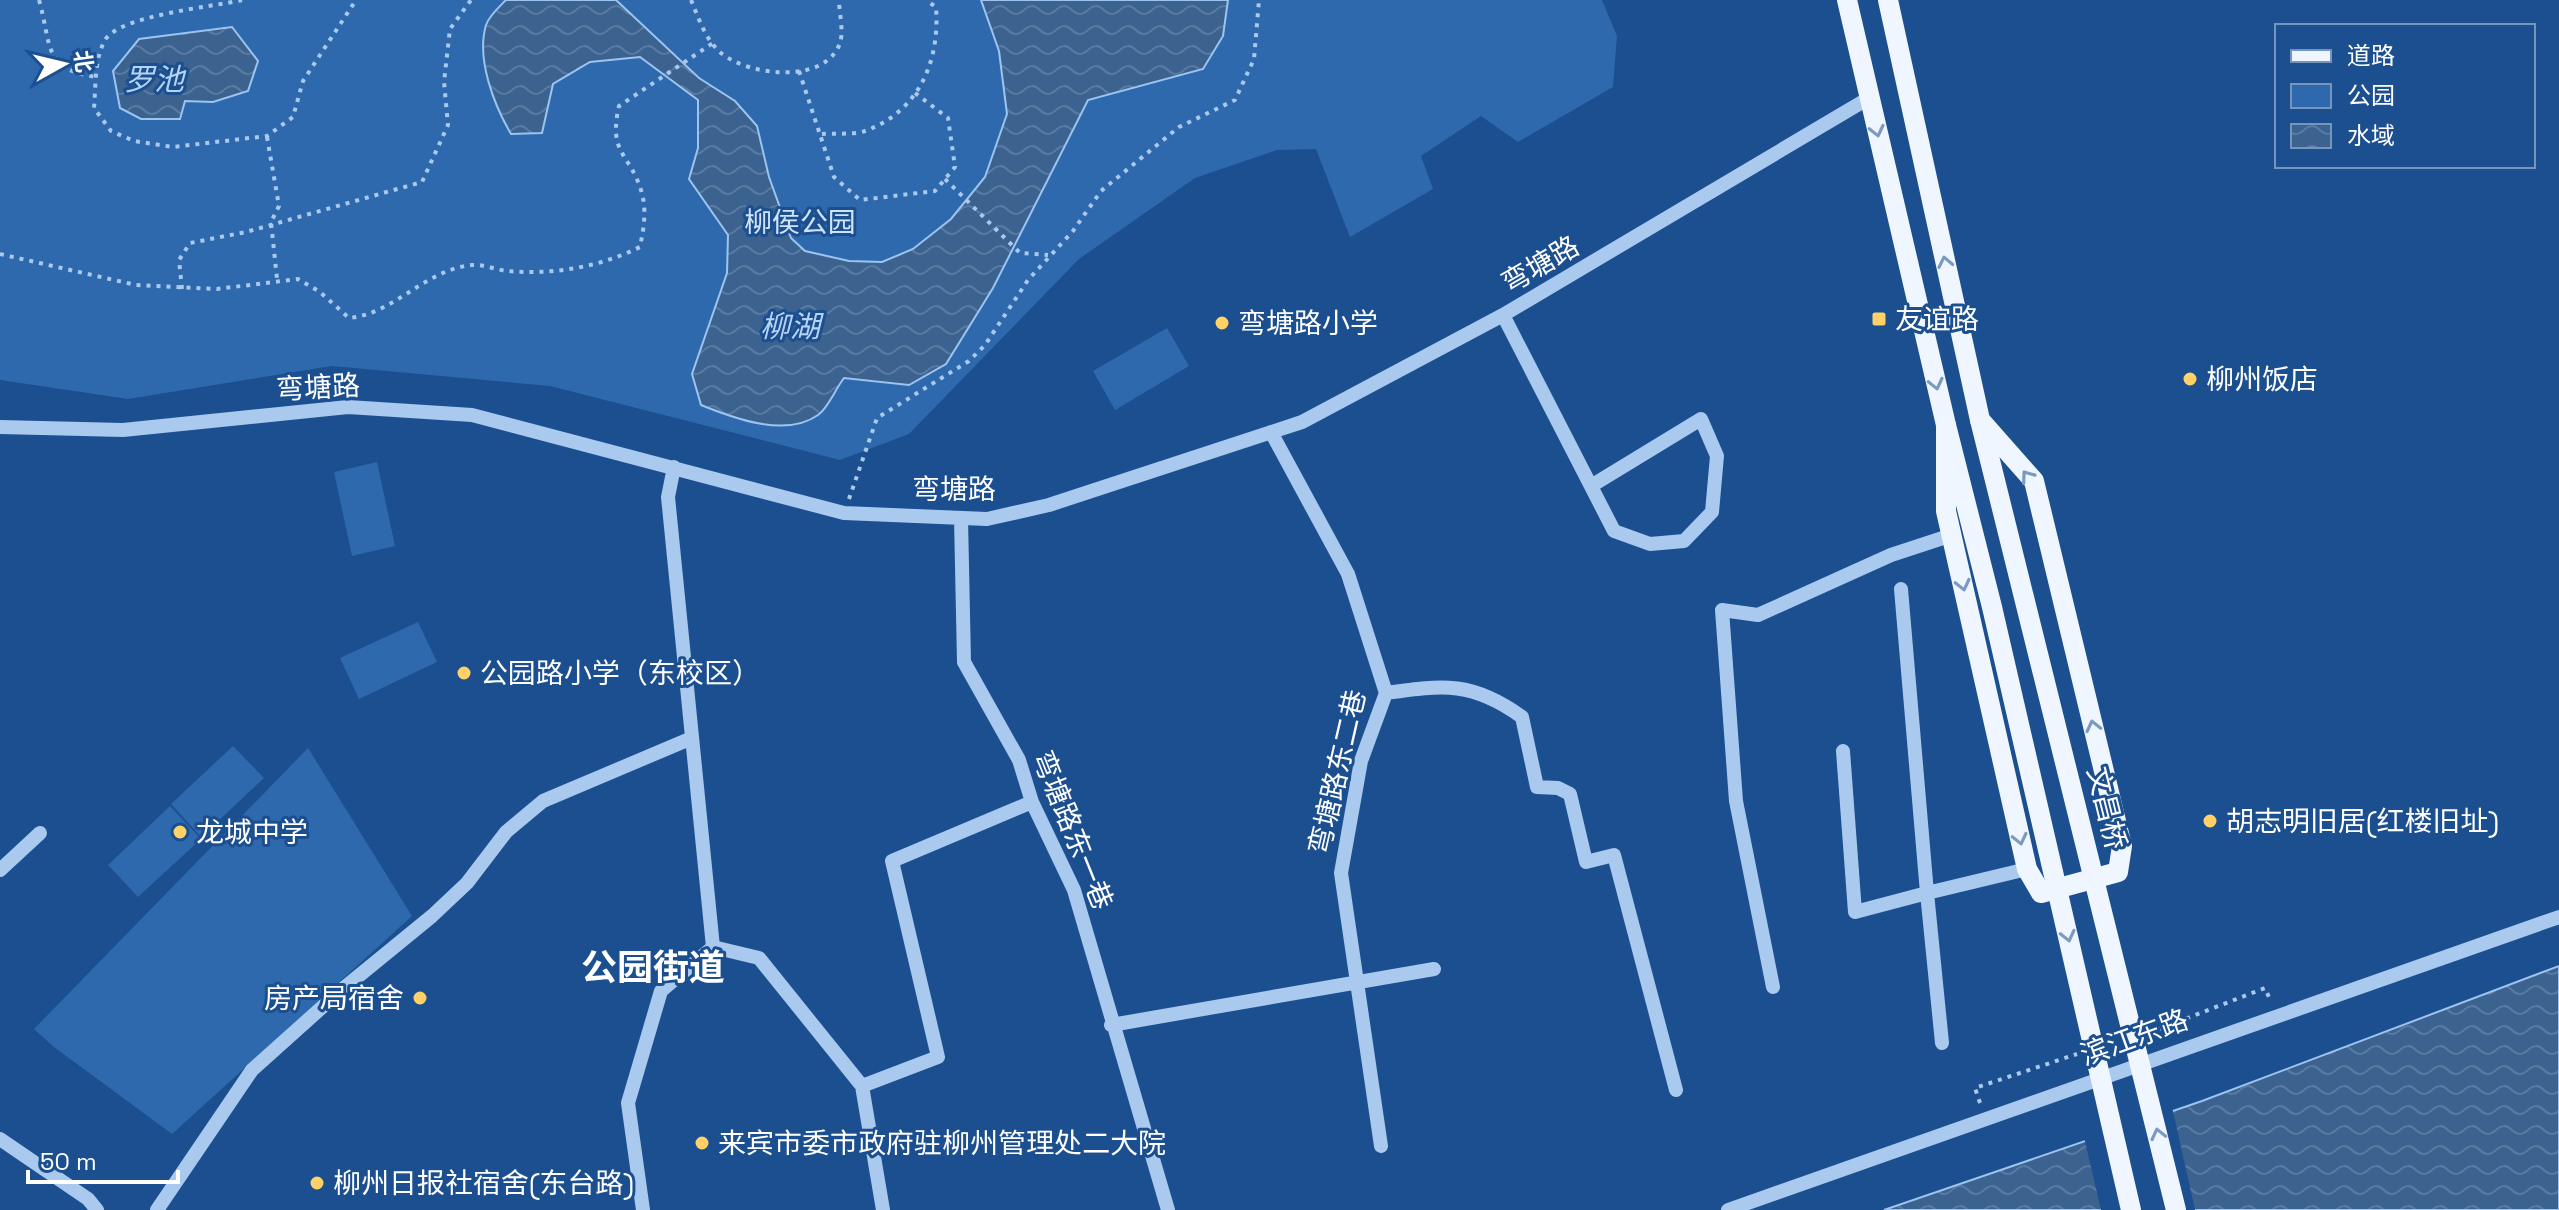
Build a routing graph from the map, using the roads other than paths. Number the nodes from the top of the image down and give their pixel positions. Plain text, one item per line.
1 (1847, 0) edge
2 (1888, 0) edge
3 (1869, 98) junction
4 (1503, 315) junction
5 (1980, 420) junction
6 (1946, 425) junction
7 (0, 427) edge
8 (1271, 432) junction
9 (674, 467) junction
10 (1591, 486) junction
11 (961, 518) junction
12 (1952, 535) junction
13 (1901, 589) dead end
14 (1386, 693) junction
15 (692, 738) junction
16 (1843, 751) dead end
17 (1032, 802) junction
18 (40, 833) dead end
19 (2027, 869) junction
20 (0, 870) edge
21 (1927, 893) junction
22 (2559, 917) edge
23 (713, 947) junction
24 (1434, 969) dead end
25 (1358, 982) junction
26 (1773, 987) dead end
27 (1111, 1025) junction
28 (1942, 1043) dead end
29 (862, 1086) junction
30 (1676, 1090) dead end
31 (0, 1139) edge
32 (1381, 1146) dead end
33 (1164, 1208) edge
34 (97, 1210) edge
35 (157, 1210) edge
36 (643, 1210) edge
37 (883, 1210) edge
38 (1728, 1210) edge
39 (2131, 1210) edge
40 (2176, 1210) edge

1 - 3 main road
5 -> 2 main road, 文昌桥
3 - 4 street, 弯塘路
3 -> 6 main road
4 - 8 street, 弯塘路
4 - 10 street
19 -> 5 main road
40 -> 5 main road, 文昌桥, bridge
6 - 12 main road
6 -> 39 main road, bridge
7 - 9 street, 弯塘路
8 - 11 street, 弯塘路
8 - 14 street, 弯塘路东二巷
9 - 11 street, 弯塘路
9 - 15 street
10 - 10 street
11 - 17 street, 弯塘路东一巷
12 -> 19 main road
12 - 26 street
13 - 21 street
14 - 25 street, 弯塘路东二巷
14 - 30 street
15 - 23 street
15 - 35 street
16 - 21 street
17 - 27 street, 弯塘路东一巷
17 - 29 street
18 - 20 street
19 - 21 street
21 - 28 street
22 - 38 street, 滨江东路
23 - 29 street
23 - 36 street
24 - 25 street
25 - 27 street
25 - 32 street, 弯塘路东二巷
27 - 33 street, 弯塘路东一巷
29 - 37 street
31 - 34 street

